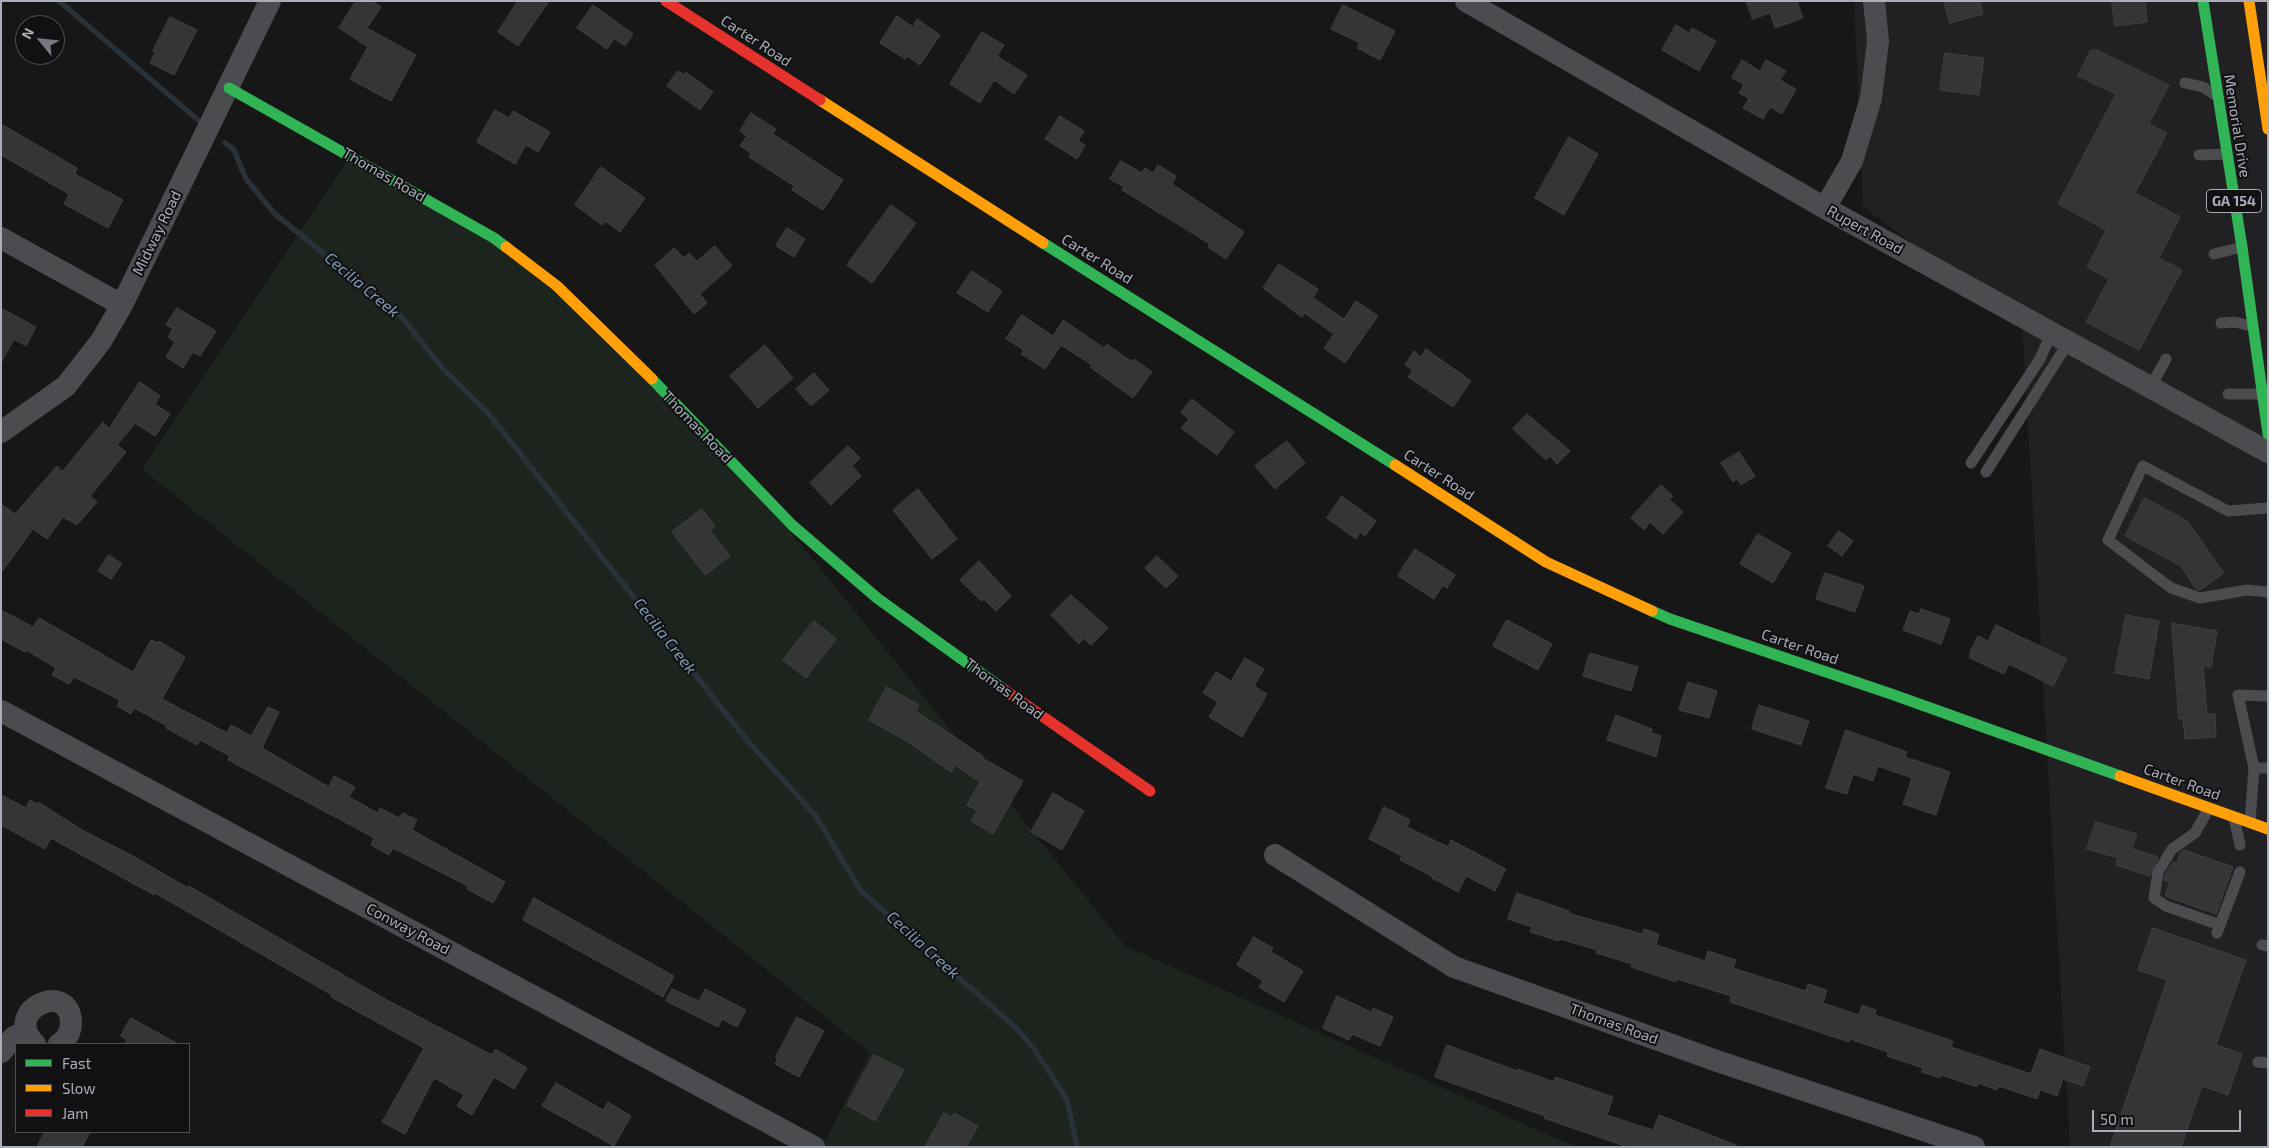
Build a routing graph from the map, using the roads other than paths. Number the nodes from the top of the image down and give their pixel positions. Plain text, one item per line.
1 (270, 1) edge
2 (666, 1) edge
3 (1466, 1) edge
4 (1874, 1) edge
5 (2203, 1) edge
6 (2249, 1) edge
7 (2254, 44) junction
8 (2268, 50) edge
9 (2185, 84) dead end
10 (229, 88) junction
11 (2218, 97) junction
12 (2266, 99) edge
13 (2268, 129) edge
14 (2227, 154) junction
15 (2199, 155) dead end
16 (1825, 208) junction
17 (1, 238) edge
18 (2242, 247) junction
19 (2214, 254) dead end
20 (122, 305) junction
21 (2220, 323) dead end
22 (2251, 326) junction
23 (2059, 339) junction
24 (2166, 359) dead end
25 (2150, 388) junction
26 (2228, 394) dead end
27 (2262, 394) junction
28 (1, 432) edge
29 (2268, 434) edge
30 (2268, 452) edge
31 (1972, 463) dead end
32 (1986, 472) dead end
33 (2268, 508) edge
34 (2268, 592) edge
35 (2268, 696) edge
36 (1, 710) edge
37 (2254, 768) junction
38 (2268, 768) edge
39 (1150, 790) dead end
40 (2209, 808) junction
41 (2234, 817) junction
42 (2250, 822) junction
43 (2268, 829) edge
44 (2240, 845) dead end
45 (1275, 855) dead end
46 (2240, 872) dead end
47 (30, 1038) edge
48 (60, 1043) edge
49 (1, 1052) edge
50 (814, 1147) edge
51 (1974, 1147) edge

1 - 10 street, Midway Road
2 - 40 street, Carter Road
3 - 16 street, Rupert Road
4 - 16 street
5 - 11 street, Memorial Drive / GA 154
6 - 7 street, Memorial Drive
7 - 8 lane
7 - 12 street, Memorial Drive
9 - 11 lane
10 - 20 street, Midway Road
10 - 39 street, Thomas Road
11 - 14 street, Memorial Drive / GA 154
12 - 13 street, Memorial Drive
14 - 15 lane
14 - 18 street, Memorial Drive / GA 154
16 - 23 street, Rupert Road
17 - 20 street
18 - 19 lane
18 - 22 street, Memorial Drive / GA 154
20 - 28 street, Midway Road
21 - 22 lane
22 - 27 street, Memorial Drive / GA 154
23 - 25 street, Rupert Road
23 - 31 lane
23 - 32 lane
24 - 25 lane
25 - 30 street, Rupert Road
26 - 27 lane
27 - 29 street, Memorial Drive / GA 154
33 - 34 lane
35 - 37 lane
36 - 50 street, Conway Road
37 - 38 lane
37 - 42 lane
40 - 41 street, Carter Road
40 - 46 lane
41 - 42 street, Carter Road
41 - 44 lane
42 - 43 street, Carter Road
45 - 51 street, Thomas Road
47 - 48 street
47 - 49 street

